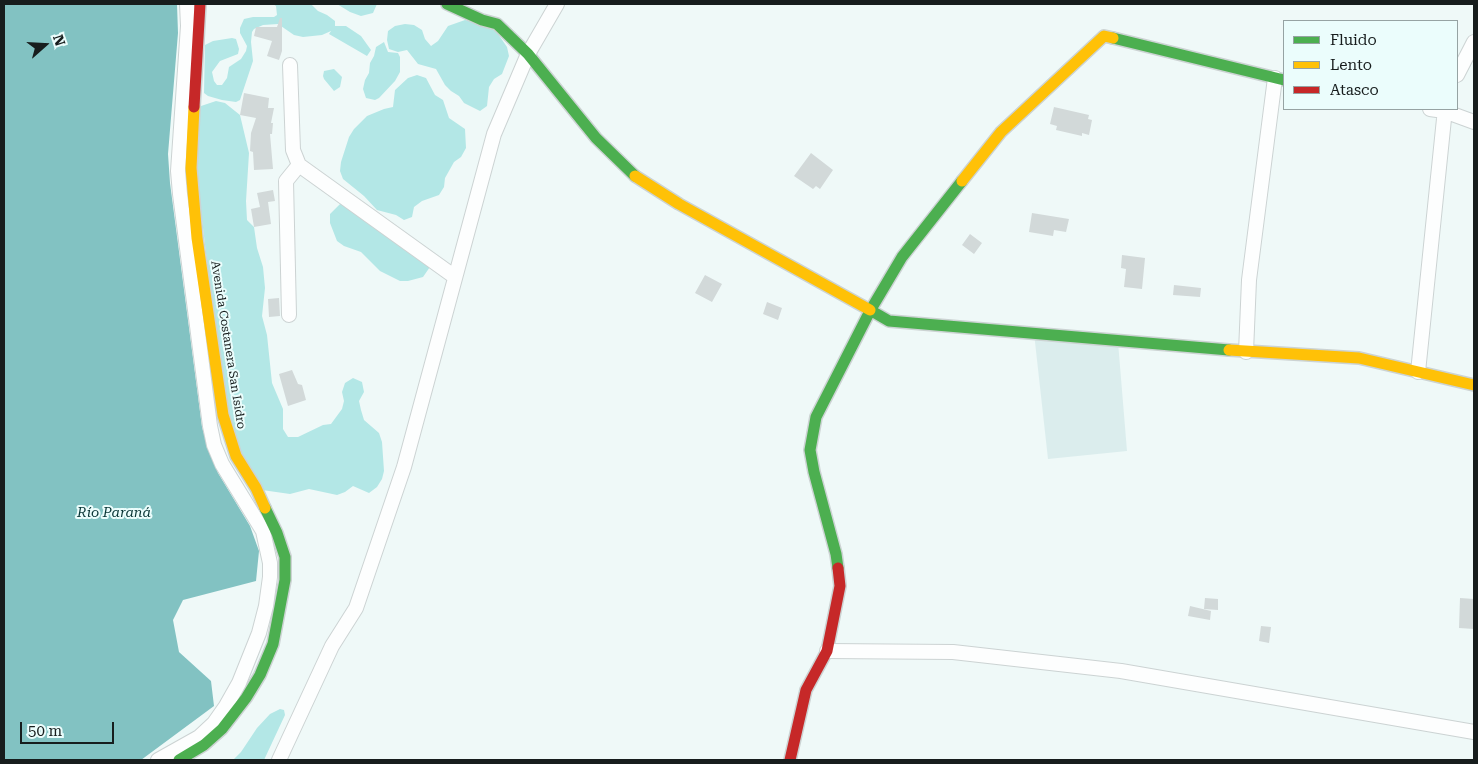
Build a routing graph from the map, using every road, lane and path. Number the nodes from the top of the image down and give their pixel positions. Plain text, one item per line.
1 (187, 4) edge
2 (200, 4) edge
3 (446, 4) edge
4 (557, 4) edge
5 (1474, 42) edge
6 (528, 54) junction
7 (290, 65) dead end
8 (1458, 73) edge
9 (1279, 79) edge
10 (1440, 110) edge
11 (1474, 122) edge
12 (299, 164) junction
13 (455, 277) junction
14 (870, 311) junction
15 (289, 314) dead end
16 (1246, 352) junction
17 (1418, 372) junction
18 (1474, 385) edge
19 (827, 651) junction
20 (1474, 732) edge
21 (158, 760) edge
22 (179, 760) edge
23 (278, 760) edge
24 (790, 760) edge

1 - 21 street
2 - 22 street, Avenida Costanera San Isidro
3 - 6 street
4 - 6 street
5 - 8 street
6 - 13 street
6 - 14 street
7 - 12 street
9 - 14 street
9 - 16 street
10 - 11 street
10 - 17 street
12 - 13 street
12 - 15 street
13 - 23 street
14 - 16 street
14 - 19 street
16 - 17 street
17 - 18 street
19 - 20 street
19 - 24 street

